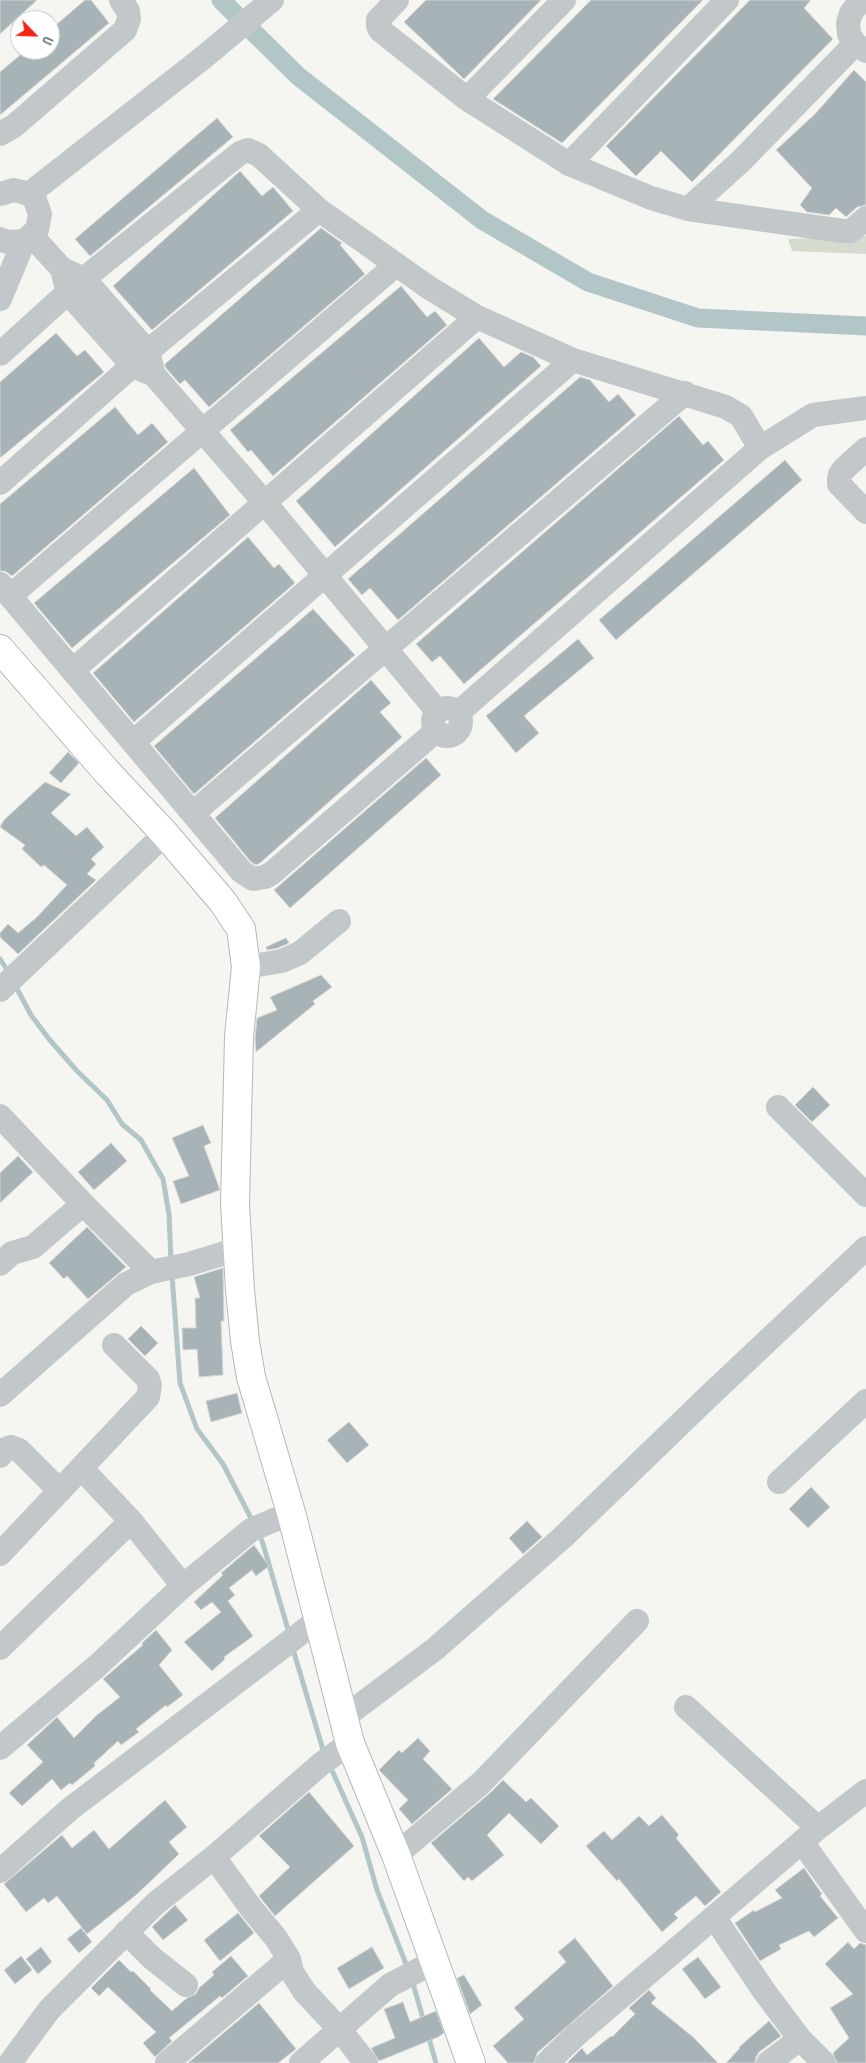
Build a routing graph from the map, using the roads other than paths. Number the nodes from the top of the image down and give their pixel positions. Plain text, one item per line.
1 (121, 0) edge
2 (272, 0) edge
3 (397, 0) edge
4 (564, 0) edge
5 (727, 0) edge
6 (859, 2) edge
7 (860, 48) edge
8 (467, 99) junction
9 (0, 134) edge
10 (570, 164) junction
11 (0, 194) edge
12 (29, 194) junction
13 (688, 209) junction
14 (319, 210) junction
15 (866, 218) edge
16 (0, 239) edge
17 (28, 239) junction
18 (396, 264) junction
19 (76, 286) junction
20 (0, 299) edge
21 (477, 317) junction
22 (0, 354) edge
23 (573, 360) junction
24 (145, 365) junction
25 (685, 393) junction
26 (866, 408) edge
27 (202, 431) junction
28 (760, 448) junction
29 (866, 448) edge
30 (0, 483) edge
31 (265, 503) junction
32 (866, 512) edge
33 (325, 577) junction
34 (5, 590) edge
35 (385, 649) junction
36 (0, 650) edge
37 (73, 670) junction
38 (444, 719) junction
39 (134, 742) junction
40 (193, 813) junction
41 (165, 834) junction
42 (339, 921) dead end
43 (246, 967) junction
44 (11, 981) edge
45 (778, 1107) dead end
46 (0, 1116) edge
47 (866, 1195) edge
48 (83, 1204) junction
49 (866, 1248) edge
50 (238, 1249) junction
51 (0, 1264) edge
52 (169, 1268) junction
53 (114, 1344) dead end
54 (0, 1396) edge
55 (866, 1401) edge
56 (0, 1456) edge
57 (81, 1468) junction
58 (779, 1482) dead end
59 (60, 1491) junction
60 (283, 1518) junction
61 (131, 1521) junction
62 (0, 1554) edge
63 (183, 1586) junction
64 (637, 1621) dead end
65 (302, 1632) junction
66 (0, 1648) edge
67 (686, 1707) dead end
68 (338, 1744) junction
69 (0, 1748) edge
70 (866, 1791) edge
71 (810, 1835) junction
72 (396, 1854) junction
73 (214, 1857) junction
74 (0, 1871) edge
75 (714, 1917) junction
76 (866, 1931) edge
77 (126, 1932) junction
78 (289, 1958) junction
79 (430, 1965) junction
80 (186, 1985) dead end
81 (340, 2030) junction
82 (800, 2040) junction
83 (0, 2056) edge
84 (6, 2063) edge
85 (10, 2063) edge
86 (167, 2063) edge
87 (301, 2063) edge
88 (366, 2063) edge
89 (471, 2063) edge
90 (547, 2063) edge
91 (768, 2063) edge
92 (824, 2063) edge

1 - 9 street
2 - 12 street
3 - 8 street
4 - 8 street
5 - 10 street
6 - 7 street
7 - 13 street
8 - 10 street
10 - 13 street
11 - 12 street
12 - 17 street
13 - 15 street
14 - 18 street
14 - 19 street
14 - 24 street
16 - 17 street
17 - 19 street
17 - 20 street
18 - 21 street
18 - 27 street
19 - 22 street
19 - 24 street
21 - 23 street
21 - 31 street
23 - 25 street
23 - 33 street
24 - 27 street
24 - 30 street
25 - 28 street
25 - 35 street
26 - 28 street
27 - 31 street
27 - 34 street
28 - 38 street
29 - 32 street
31 - 33 street
31 - 37 street
33 - 35 street
33 - 39 street
34 - 37 street
35 - 38 street
35 - 40 street
36 - 41 main road
37 - 39 street
38 - 40 street
39 - 40 street
41 - 43 main road
41 - 44 street
42 - 43 street
43 - 50 main road
45 - 47 street
46 - 48 street
48 - 51 street
48 - 52 street
49 - 68 street
50 - 52 street
50 - 60 main road
52 - 54 street
53 - 57 street
55 - 58 street
56 - 59 street
57 - 59 street
57 - 61 street
59 - 62 street
60 - 63 street
60 - 65 main road
61 - 63 street
61 - 66 street
63 - 69 street
64 - 72 street
65 - 68 main road
65 - 74 street
67 - 71 street
68 - 72 main road
68 - 73 street
70 - 71 street
71 - 75 street
71 - 76 street
72 - 79 main road
73 - 77 street
73 - 78 street
75 - 82 street
75 - 90 street
77 - 80 street
77 - 85 street
78 - 81 street
78 - 86 street
79 - 81 street
79 - 89 main road
81 - 87 street
81 - 88 street
82 - 91 street
82 - 92 street
83 - 84 street

